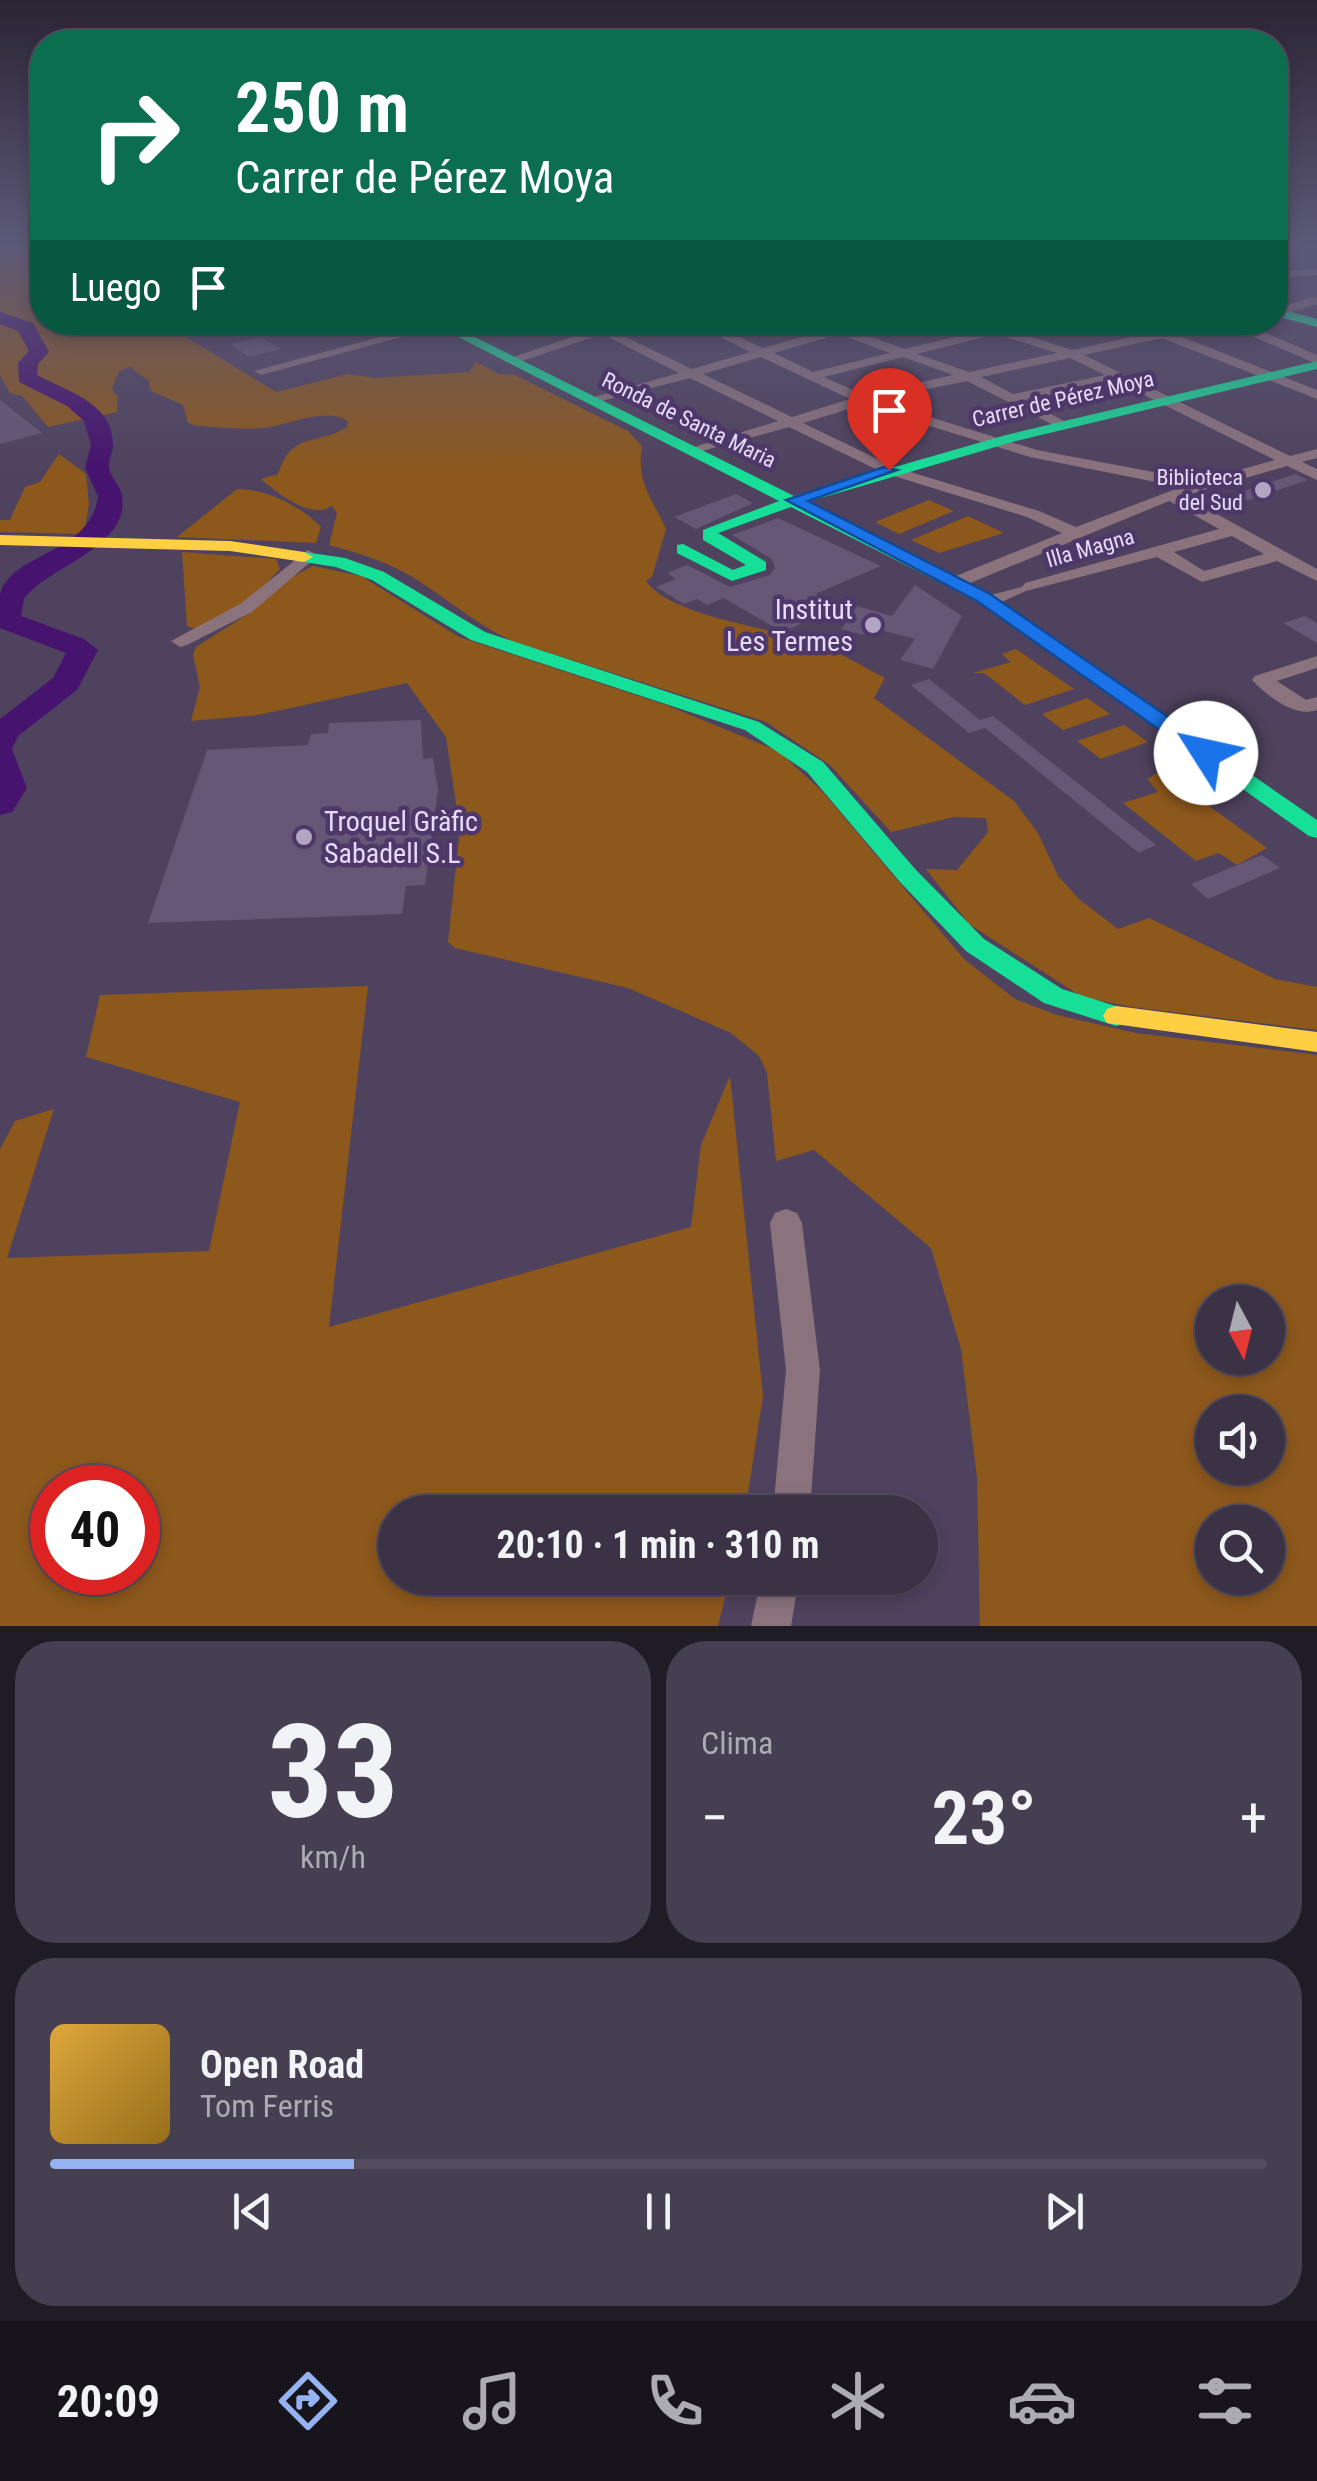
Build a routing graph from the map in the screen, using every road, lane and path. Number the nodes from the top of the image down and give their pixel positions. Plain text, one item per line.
1 (397, 335) edge
2 (460, 335) edge
3 (590, 335) edge
4 (612, 335) edge
5 (722, 335) edge
6 (822, 335) edge
7 (854, 335) edge
8 (976, 335) edge
9 (1012, 335) edge
10 (1165, 335) edge
11 (1172, 335) edge
12 (1257, 335) edge
13 (759, 353) junction
14 (905, 353) junction
15 (1072, 354) junction
16 (511, 360) junction
17 (1317, 363) edge
18 (261, 371) dead end
19 (691, 372) junction
20 (808, 376) junction
21 (1120, 376) junction
22 (1271, 376) junction
23 (970, 378) junction
24 (1317, 395) edge
25 (1010, 399) junction
26 (1168, 400) junction
27 (595, 401) junction
28 (860, 402) junction
29 (790, 422) junction
30 (1058, 424) junction
31 (990, 440) junction
32 (696, 452) junction
33 (1317, 452) edge
34 (1293, 462) junction
35 (889, 470) junction
36 (1317, 476) edge
37 (922, 480) junction
38 (1201, 486) junction
39 (902, 492) dead end
40 (964, 494) junction
41 (1170, 495) junction
42 (794, 500) junction
43 (940, 506) dead end
44 (1040, 517) junction
45 (1007, 526) dead end
46 (1234, 530) junction
47 (1077, 534) junction
48 (0, 540) edge
49 (683, 549) dead end
50 (1160, 551) junction
51 (308, 555) junction
52 (1279, 555) junction
53 (1315, 573) edge
54 (957, 582) junction
55 (989, 602) junction
56 (180, 641) dead end
57 (1317, 662) edge
58 (1317, 703) edge
59 (1314, 825) edge
60 (1317, 1042) edge
61 (786, 1223) dead end
62 (793, 1495) edge
63 (777, 1595) edge
64 (771, 1626) edge

1 - 18 street
2 - 16 street, Ronda de Santa Maria
3 - 16 street
4 - 19 street
5 - 13 street
6 - 13 street
7 - 14 street
8 - 14 street
9 - 15 street
10 - 15 street
11 - 22 street
12 - 17 street
13 - 19 street
13 - 20 street
14 - 20 street
14 - 23 street
15 - 21 street
15 - 23 street
16 - 27 street, Ronda de Santa Maria
17 - 22 street, Carrer de Pérez Moya
19 - 27 street
19 - 29 street
20 - 28 street
21 - 25 street
21 - 26 street
22 - 24 street
22 - 26 street, Carrer de Pérez Moya
23 - 25 street
23 - 28 street
25 - 30 street
26 - 30 street, Carrer de Pérez Moya
26 - 34 street
27 - 32 street, Ronda de Santa Maria
28 - 29 street
28 - 31 street
29 - 32 street
29 - 35 street
30 - 31 street, Carrer de Pérez Moya
31 - 35 street, Carrer de Pérez Moya
31 - 38 street
32 - 42 street, Ronda de Santa Maria
33 - 34 street
34 - 36 street
34 - 38 street
35 - 37 street
35 - 42 street, Carrer de Pérez Moya
37 - 39 street
37 - 40 street
38 - 41 street
40 - 43 street
40 - 44 street
41 - 46 street
41 - 47 street
42 - 49 street, Carrer de Pérez Moya
42 - 54 street, Ronda de Santa Maria
44 - 45 street
44 - 47 street
46 - 50 street, Illa Magna
46 - 52 street
47 - 54 street
48 - 51 street
50 - 52 street, Illa Magna
50 - 55 street, Illa Magna
51 - 56 street
51 - 60 street
52 - 53 street
54 - 55 street, Ronda de Santa Maria
55 - 59 street, Ronda de Santa Maria
57 - 58 street
61 - 62 street
63 - 64 street

